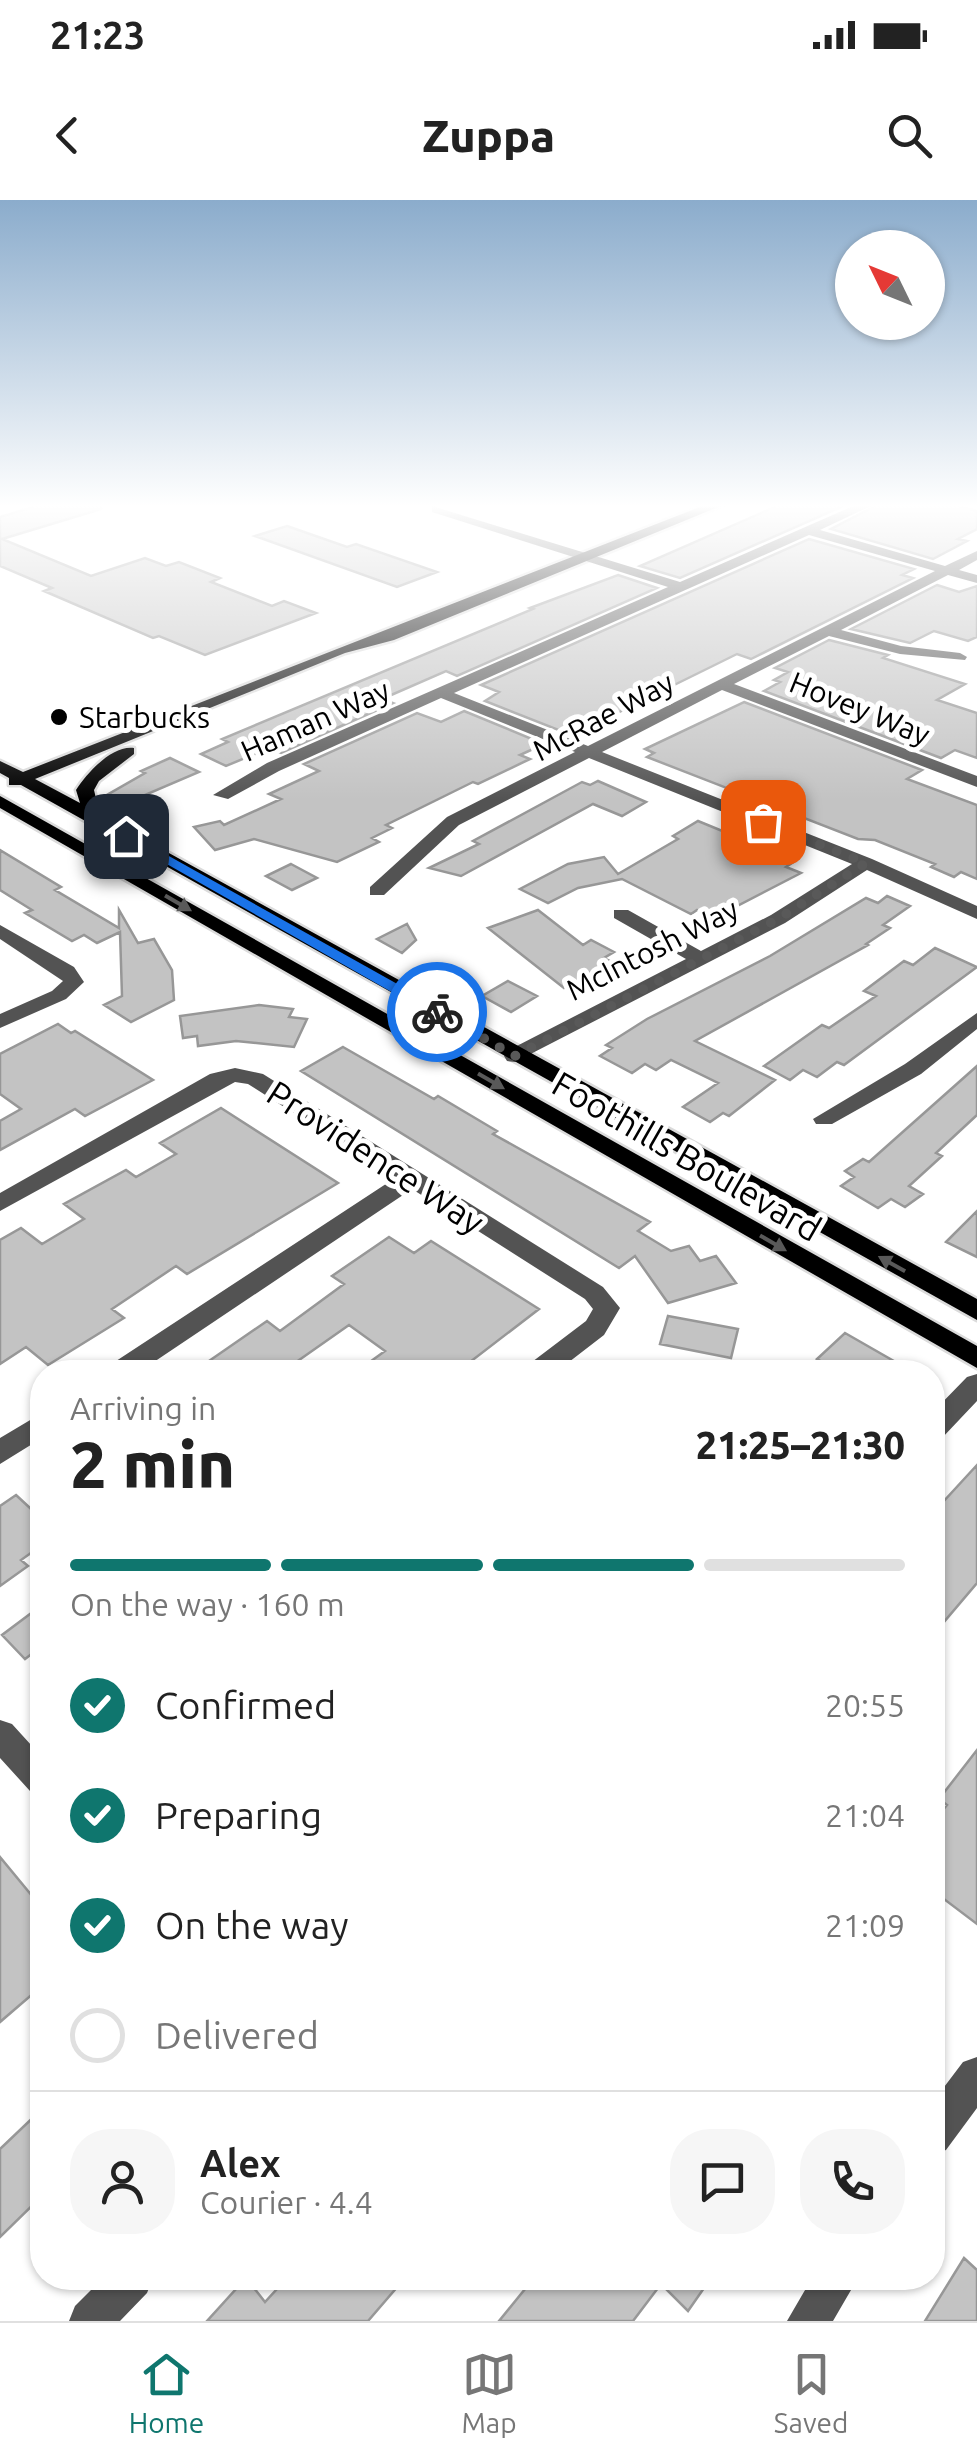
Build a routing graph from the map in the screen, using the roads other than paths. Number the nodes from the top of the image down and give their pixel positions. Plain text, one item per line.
1 (476, 602) edge
2 (647, 602) edge
3 (884, 602) edge
4 (829, 630) junction
5 (388, 637) junction
6 (960, 657) dead end
7 (722, 685) junction
8 (442, 693) junction
9 (128, 751) junction
10 (592, 754) junction
11 (0, 766) edge
12 (976, 780) edge
13 (31, 783) junction
14 (222, 794) dead end
15 (1, 798) edge
16 (92, 816) junction
17 (866, 863) junction
18 (377, 891) dead end
19 (977, 913) edge
20 (621, 914) dead end
21 (0, 931) edge
22 (698, 958) junction
23 (977, 1020) edge
24 (0, 1022) edge
25 (515, 1056) junction
26 (824, 1119) dead end
27 (408, 1180) junction
28 (0, 1203) edge
29 (977, 1311) edge
30 (977, 1358) edge
31 (138, 1360) edge
32 (554, 1360) edge
33 (977, 1384) edge
34 (945, 1417) edge
35 (30, 1432) edge
36 (0, 1453) edge
37 (0, 1735) edge
38 (30, 1765) edge
39 (977, 2076) edge
40 (945, 2119) edge
41 (120, 2290) edge
42 (830, 2290) edge
43 (90, 2321) edge
44 (808, 2321) edge

1 - 5 main road
2 - 8 street, Haman Way
3 - 4 street, McRae Way
4 - 6 street
4 - 7 street, McRae Way
5 - 9 main road
5 - 13 main road
7 - 10 street, McRae Way
7 - 12 street, Hovey Way
8 - 10 street
8 - 14 street, Haman Way
9 - 13 main road
9 - 16 main road
10 - 17 street
10 - 18 street, McRae Way
11 - 13 main road, Foothills Boulevard
13 - 15 main road
13 - 16 main road, Foothills Boulevard
15 -> 30 main road, Foothills Boulevard
16 - 25 main road, Foothills Boulevard
17 - 19 street
17 - 22 street, McIntosh Way
20 - 22 street
21 - 24 street
22 - 25 street, McIntosh Way
23 - 26 street
29 -> 25 main road, Foothills Boulevard
27 - 28 street, Providence Way
27 - 31 street
27 - 32 street, Providence Way
33 - 34 street
35 - 36 street
37 - 38 street
39 - 40 street
41 - 43 street
42 - 44 street

